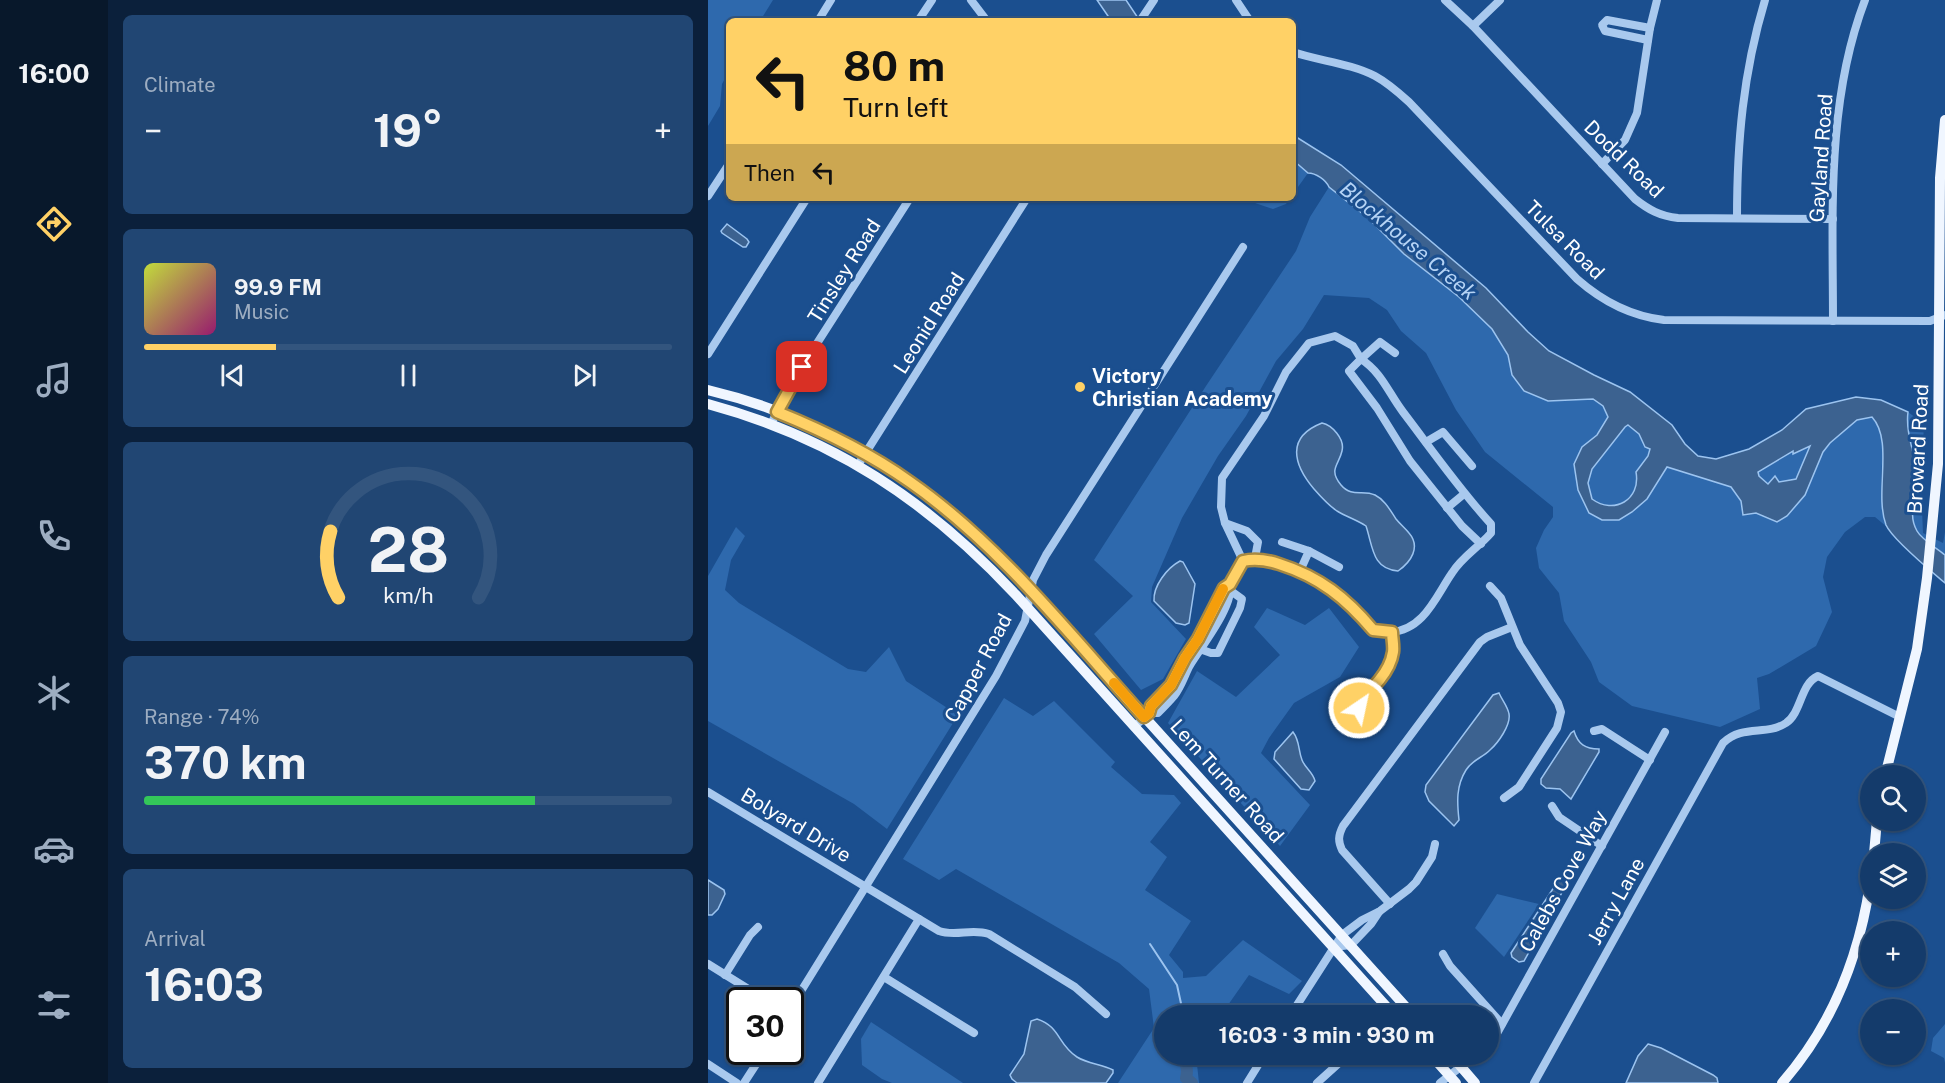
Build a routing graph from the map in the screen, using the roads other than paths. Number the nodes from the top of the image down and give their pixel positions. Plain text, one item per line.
1 (831, 0) edge
2 (932, 0) edge
3 (971, 0) edge
4 (1154, 0) edge
5 (1236, 0) edge
6 (1445, 0) edge
7 (1500, 0) edge
8 (1657, 0) edge
9 (1765, 0) edge
10 (1865, 0) edge
11 (820, 18) edge
12 (920, 18) edge
13 (985, 18) edge
14 (1142, 18) edge
15 (1248, 18) edge
16 (1473, 26) junction
17 (1650, 28) junction
18 (1648, 40) junction
19 (1296, 53) edge
20 (1945, 120) edge
21 (1602, 164) junction
22 (726, 169) edge
23 (708, 196) edge
24 (805, 201) edge
25 (908, 201) edge
26 (1025, 201) edge
27 (1737, 218) junction
28 (1833, 219) junction
29 (1243, 247) dead end
30 (1942, 317) edge
31 (1833, 321) junction
32 (1395, 353) dead end
33 (708, 354) edge
34 (1361, 358) junction
35 (708, 390) edge
36 (708, 405) edge
37 (777, 412) junction
38 (771, 424) junction
39 (1426, 442) junction
40 (865, 453) junction
41 (858, 465) junction
42 (1472, 466) dead end
43 (1464, 494) junction
44 (1447, 508) junction
45 (1225, 523) junction
46 (1282, 542) dead end
47 (1481, 544) junction
48 (1309, 551) junction
49 (1255, 558) junction
50 (1243, 561) junction
51 (1339, 567) dead end
52 (1300, 571) junction
53 (1490, 586) dead end
54 (1230, 588) junction
55 (1031, 591) junction
56 (1027, 608) junction
57 (1512, 627) junction
58 (1392, 632) junction
59 (1197, 648) junction
60 (1357, 701) dead end
61 (1147, 715) junction
62 (1900, 717) junction
63 (1134, 727) junction
64 (1594, 731) dead end
65 (1665, 732) dead end
66 (1650, 760) junction
67 (1888, 765) edge
68 (708, 792) edge
69 (1504, 798) dead end
70 (1552, 806) dead end
71 (1245, 829) junction
72 (1235, 839) junction
73 (1435, 844) dead end
74 (1602, 846) junction
75 (866, 888) junction
76 (1390, 904) junction
77 (1865, 909) edge
78 (1380, 911) junction
79 (919, 919) junction
80 (758, 927) dead end
81 (1342, 935) junction
82 (1351, 945) junction
83 (1333, 947) junction
84 (1443, 954) dead end
85 (708, 964) edge
86 (725, 975) junction
87 (884, 977) junction
88 (745, 987) edge
89 (804, 987) edge
90 (1403, 1003) edge
91 (1297, 1005) edge
92 (1385, 1005) edge
93 (1106, 1014) dead end
94 (1502, 1024) junction
95 (1499, 1028) edge
96 (974, 1033) dead end
97 (708, 1064) edge
98 (756, 1065) edge
99 (1258, 1065) edge
100 (1337, 1065) edge
101 (1440, 1065) edge
102 (1463, 1065) edge
103 (1461, 1067) junction
104 (1453, 1079) edge
105 (738, 1083) edge
106 (744, 1083) edge
107 (818, 1083) edge
108 (1247, 1083) edge
109 (1317, 1083) edge
110 (1440, 1083) edge
111 (1475, 1083) edge
112 (1534, 1083) edge
113 (1782, 1083) edge

1 - 11 street
2 - 12 street
3 - 13 street
4 - 14 street
5 - 15 street
6 - 16 street, Dodd Road
7 - 16 street
8 - 17 street
9 - 27 street
10 - 28 street, Gayland Road
16 - 21 street, Dodd Road
17 - 18 street
17 - 18 street
18 - 21 street
19 - 31 street, Tulsa Road
20 - 30 main road, Broward Road
21 - 27 street, Dodd Road
22 - 23 street
24 - 33 street
25 - 37 street, Tinsley Road
26 - 40 street, Leonid Road
27 - 28 street, Dodd Road
28 - 31 street, Gayland Road
29 - 55 street, Capper Road
30 - 31 street, Tulsa Road
30 - 62 main road, Broward Road
32 - 34 street
34 - 39 street
34 - 44 street
34 - 45 street
35 - 37 main road, Lem Turner Road
36 - 38 main road, Lem Turner Road
37 - 38 street, Tinsley Road
37 - 40 main road, Lem Turner Road
38 - 41 main road, Lem Turner Road
39 - 42 street
39 - 43 street
40 - 41 street, Leonid Road
40 - 55 main road, Lem Turner Road
41 - 56 main road, Lem Turner Road
43 - 44 street
43 - 47 street
44 - 47 street
45 - 49 street
45 - 50 street
46 - 48 street
47 - 58 street
48 - 51 street
48 - 52 street
49 - 50 street
49 - 52 street
50 - 54 street
52 - 58 street
53 - 57 street
54 - 59 street
54 - 59 street
55 - 56 street, Capper Road
55 - 61 main road, Lem Turner Road
56 - 63 main road, Lem Turner Road
56 - 75 street, Capper Road
57 - 69 street
57 - 76 street
58 - 60 street
59 - 61 street
61 - 63 street
61 - 71 main road, Lem Turner Road
62 - 67 main road, Broward Road
62 - 112 street, Jerry Lane
63 - 72 main road, Lem Turner Road
64 - 66 street
65 - 66 street, Calebs Cove Way
66 - 74 street, Calebs Cove Way
68 - 75 street, Bolyard Drive
70 - 74 street
71 - 72 main road
71 - 81 main road, Lem Turner Road
72 - 83 main road, Lem Turner Road
73 - 76 street
74 - 94 street, Calebs Cove Way
75 - 79 street, Bolyard Drive
75 - 89 street, Capper Road
76 - 78 street
77 - 113 main road
78 - 81 street
78 - 82 street
79 - 87 street
79 - 93 street, Bolyard Drive
80 - 86 street
81 - 82 main road, Lem Turner Road
81 - 83 street
82 - 83 street
82 - 90 main road, Lem Turner Road
83 - 91 street
83 - 92 main road, Lem Turner Road
84 - 94 street
85 - 86 street
86 - 88 street
87 - 96 street
87 - 107 street
94 - 95 street, Calebs Cove Way
97 - 105 street
98 - 106 street
99 - 108 street
100 - 109 street
101 - 104 main road
102 - 103 street
103 - 104 street
103 - 111 main road
104 - 110 street

